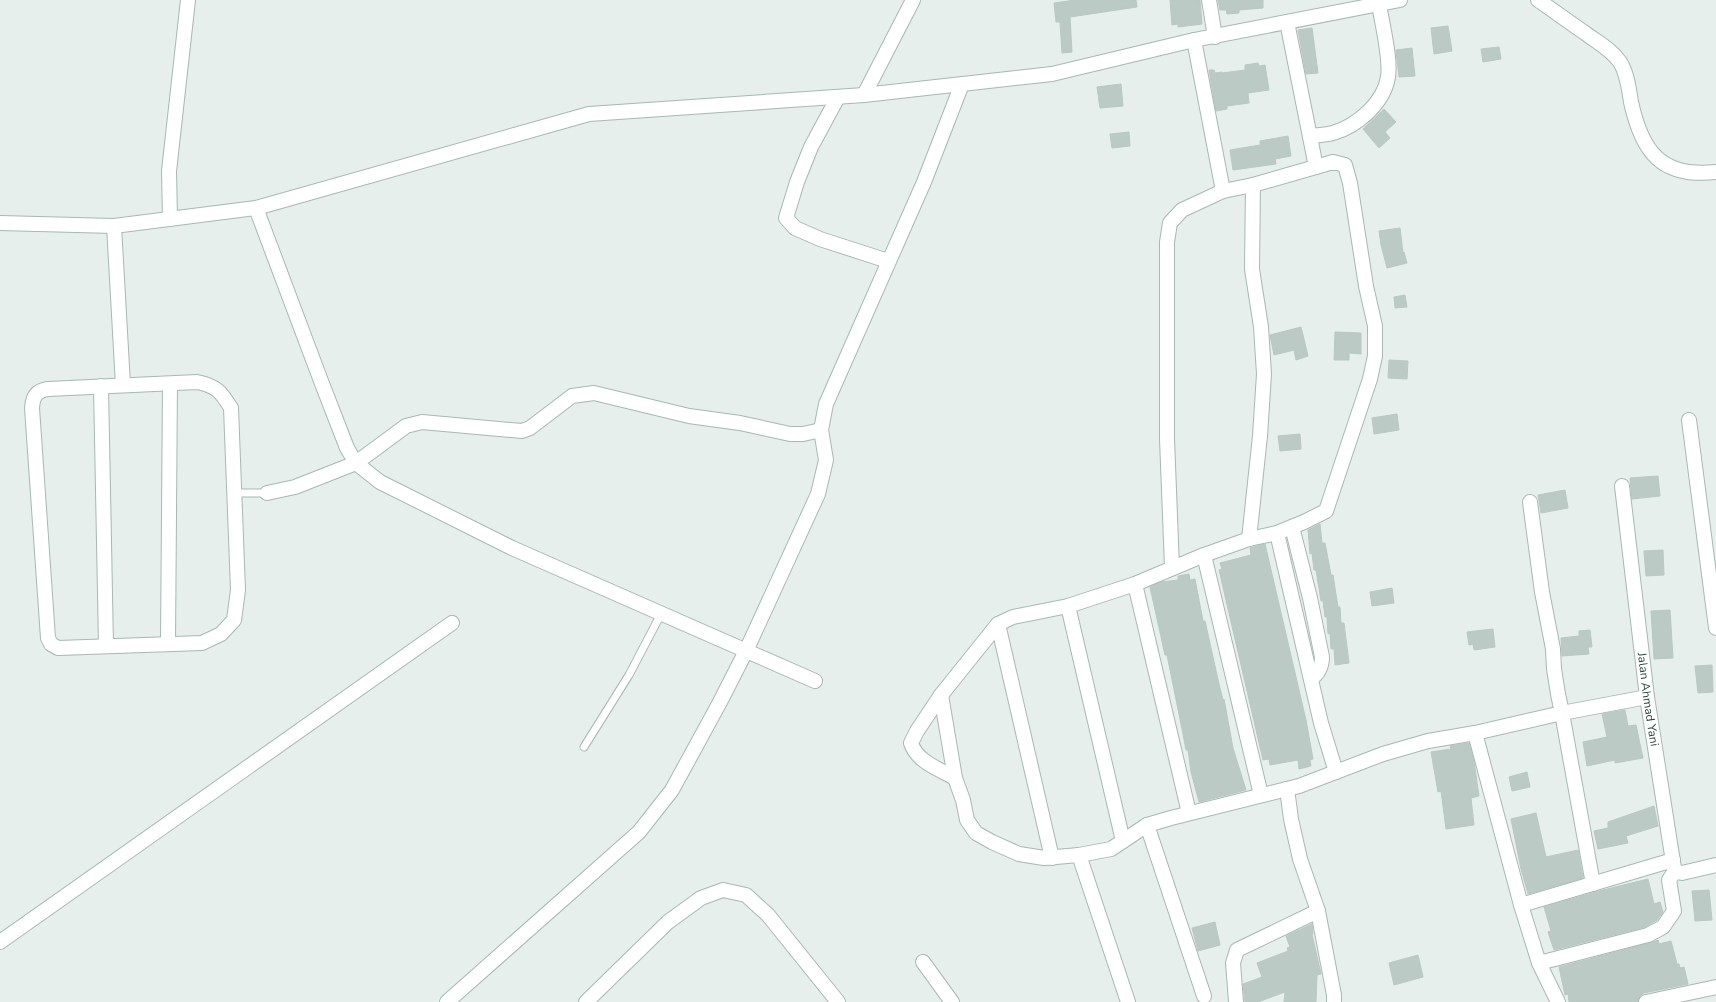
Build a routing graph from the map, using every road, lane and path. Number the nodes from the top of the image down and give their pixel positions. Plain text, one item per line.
1 (188, 0) edge
2 (912, 0) edge
3 (1209, 0) edge
4 (1400, 0) edge
5 (1538, 0) edge
6 (1369, 3) edge
7 (1287, 22) junction
8 (1214, 36) junction
9 (1194, 40) junction
10 (962, 84) junction
11 (864, 95) junction
12 (838, 97) junction
13 (1310, 136) junction
14 (1316, 167) junction
15 (1716, 172) edge
16 (1253, 185) junction
17 (1223, 191) junction
18 (256, 208) junction
19 (170, 219) junction
20 (0, 222) edge
21 (114, 226) junction
22 (888, 262) junction
23 (170, 384) junction
24 (123, 385) junction
25 (101, 386) junction
26 (1690, 420) dead end
27 (820, 430) junction
28 (356, 463) junction
29 (1622, 486) dead end
30 (267, 492) joint
31 (234, 493) junction
32 (1530, 502) dead end
33 (1292, 527) junction
34 (1277, 533) junction
35 (1249, 539) junction
36 (1204, 555) junction
37 (1172, 567) junction
38 (1135, 584) junction
39 (1068, 606) junction
40 (661, 614) junction
41 (452, 623) dead end
42 (998, 624) junction
43 (1716, 628) edge
44 (168, 643) junction
45 (106, 646) junction
46 (746, 651) junction
47 (1311, 679) junction
48 (815, 681) dead end
49 (941, 695) junction
50 (1647, 696) junction
51 (1562, 713) junction
52 (1475, 733) junction
53 (584, 747) dead end
54 (1336, 772) junction
55 (955, 778) junction
56 (1288, 788) junction
57 (1262, 795) junction
58 (1189, 813) junction
59 (1147, 825) junction
60 (1123, 841) junction
61 (1079, 855) junction
62 (1052, 858) junction
63 (1716, 865) edge
64 (1675, 866) junction
65 (1593, 884) junction
66 (1521, 905) junction
67 (1318, 910) junction
68 (0, 942) edge
69 (923, 962) dead end
70 (1539, 963) junction
71 (1716, 987) edge
72 (1204, 996) dead end
73 (1650, 1001) edge
74 (447, 1002) edge
75 (586, 1002) edge
76 (838, 1002) edge
77 (952, 1002) edge
78 (1128, 1002) edge
79 (1236, 1002) edge
80 (1334, 1002) edge
81 (1558, 1002) edge

1 - 19 street
2 - 11 street
3 - 8 street
4 - 6 street
5 - 15 street
6 - 7 street
6 - 13 street
7 - 8 street
7 - 13 street
8 - 9 street
9 - 10 street
9 - 17 street
10 - 11 street
10 - 22 street
11 - 12 street
12 - 18 street
12 - 22 street
13 - 14 street
14 - 16 street
14 - 33 street
16 - 17 street
16 - 35 street
17 - 37 street
18 - 19 street
18 - 28 street
19 - 21 street
20 - 21 street
21 - 24 street
22 - 27 street
23 - 24 street
23 - 31 street
23 - 44 street
24 - 25 street
25 - 45 street
25 - 45 street
26 - 43 street
27 - 28 street
27 - 46 street
28 - 30 street
28 - 40 street
29 - 50 street, Jalan Ahmad Yani
30 - 31 lane
31 - 44 street
32 - 51 street
33 - 34 street
33 - 47 street
34 - 35 street
34 - 47 street
35 - 36 street
36 - 37 street
36 - 57 street
37 - 38 street
38 - 39 street
38 - 58 street
39 - 42 street
39 - 60 street
40 - 46 street
40 - 53 lane
41 - 68 street
42 - 49 street
42 - 62 street
44 - 45 street
46 - 48 street
46 - 74 street
47 - 54 street
49 - 55 street
49 - 55 street
50 - 51 street
50 - 64 street, Jalan Ahmad Yani
51 - 52 street
51 - 65 street
52 - 54 street
52 - 66 street
54 - 56 street
55 - 62 street
56 - 57 street
56 - 67 street
57 - 58 street
58 - 59 street
59 - 60 street
59 - 72 street
60 - 61 street
61 - 62 street
61 - 78 street
63 - 64 street
64 - 65 street
64 - 70 street
65 - 66 street
66 - 70 street
67 - 79 street
67 - 80 street
69 - 77 street
70 - 81 street
71 - 73 street
75 - 76 street

